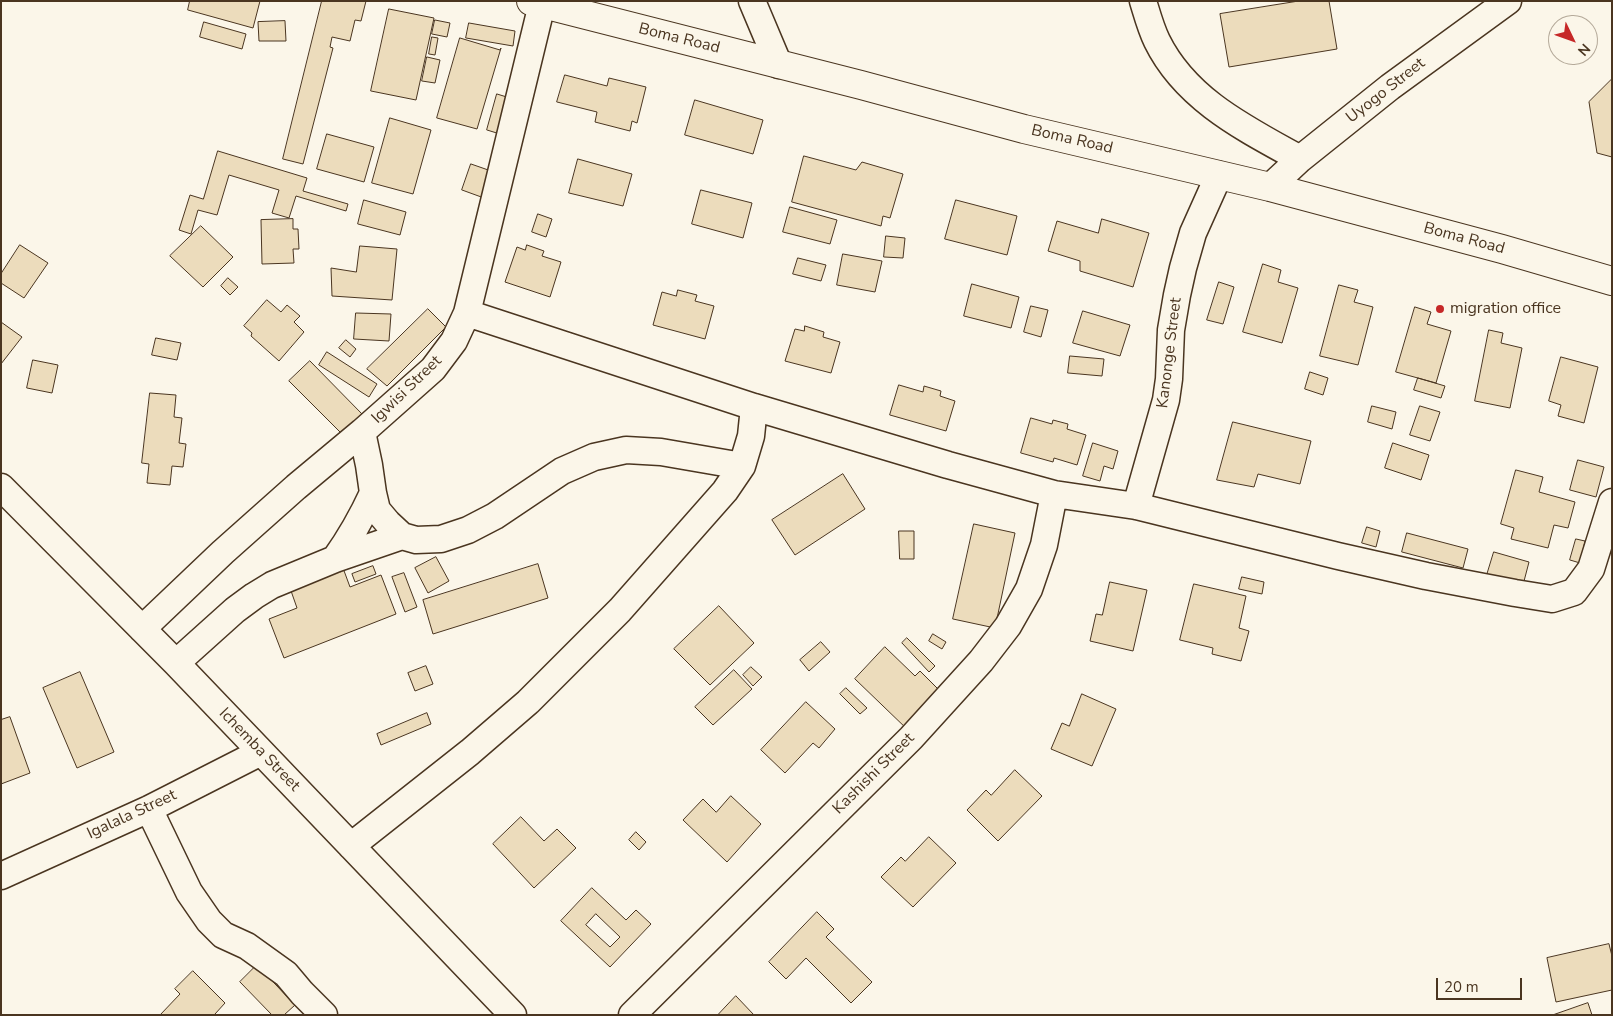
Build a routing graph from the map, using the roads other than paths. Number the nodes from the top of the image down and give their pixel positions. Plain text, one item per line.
1 (752, 1) edge
2 (1143, 1) edge
3 (1508, 1) edge
4 (537, 3) edge
5 (779, 65) junction
6 (1300, 159) junction
7 (1219, 175) junction
8 (1270, 187) junction
9 (1612, 281) edge
10 (467, 313) junction
11 (754, 407) junction
12 (362, 432) junction
13 (742, 466) junction
14 (1, 488) edge
15 (372, 493) junction
16 (1054, 494) junction
17 (1612, 502) edge
18 (1136, 506) junction
19 (402, 536) junction
20 (335, 559) junction
21 (142, 628) junction
22 (176, 663) junction
23 (261, 752) junction
24 (150, 808) junction
25 (351, 846) junction
26 (1, 876) edge
27 (510, 1014) edge
28 (324, 1015) edge
29 (632, 1015) edge

1 - 5 street
2 - 6 street
3 - 6 street, Uyogo Street
4 - 5 main road, Boma Road
4 - 10 street, Igwisi Street
5 - 7 main road, Boma Road
6 - 8 street, Uyogo Street
7 - 8 main road, Boma Road
7 - 18 street, Kanonge Street
8 - 9 main road, Boma Road
10 - 11 street
10 - 12 street, Igwisi Street
11 - 13 street
11 - 16 street
12 - 15 street
12 - 21 street, Igwisi Street
13 - 19 street
13 - 25 street
14 - 21 street, Ichemba Street
15 - 19 street
15 - 20 street
16 - 18 street
16 - 29 street, Kashishi Street
17 - 18 street
19 - 20 street
20 - 22 street
21 - 22 street, Ichemba Street
22 - 23 street, Ichemba Street
23 - 24 street, Igalala Street
23 - 25 street, Ichemba Street
24 - 26 street, Igalala Street
24 - 28 street
25 - 27 street, Ichemba Street

